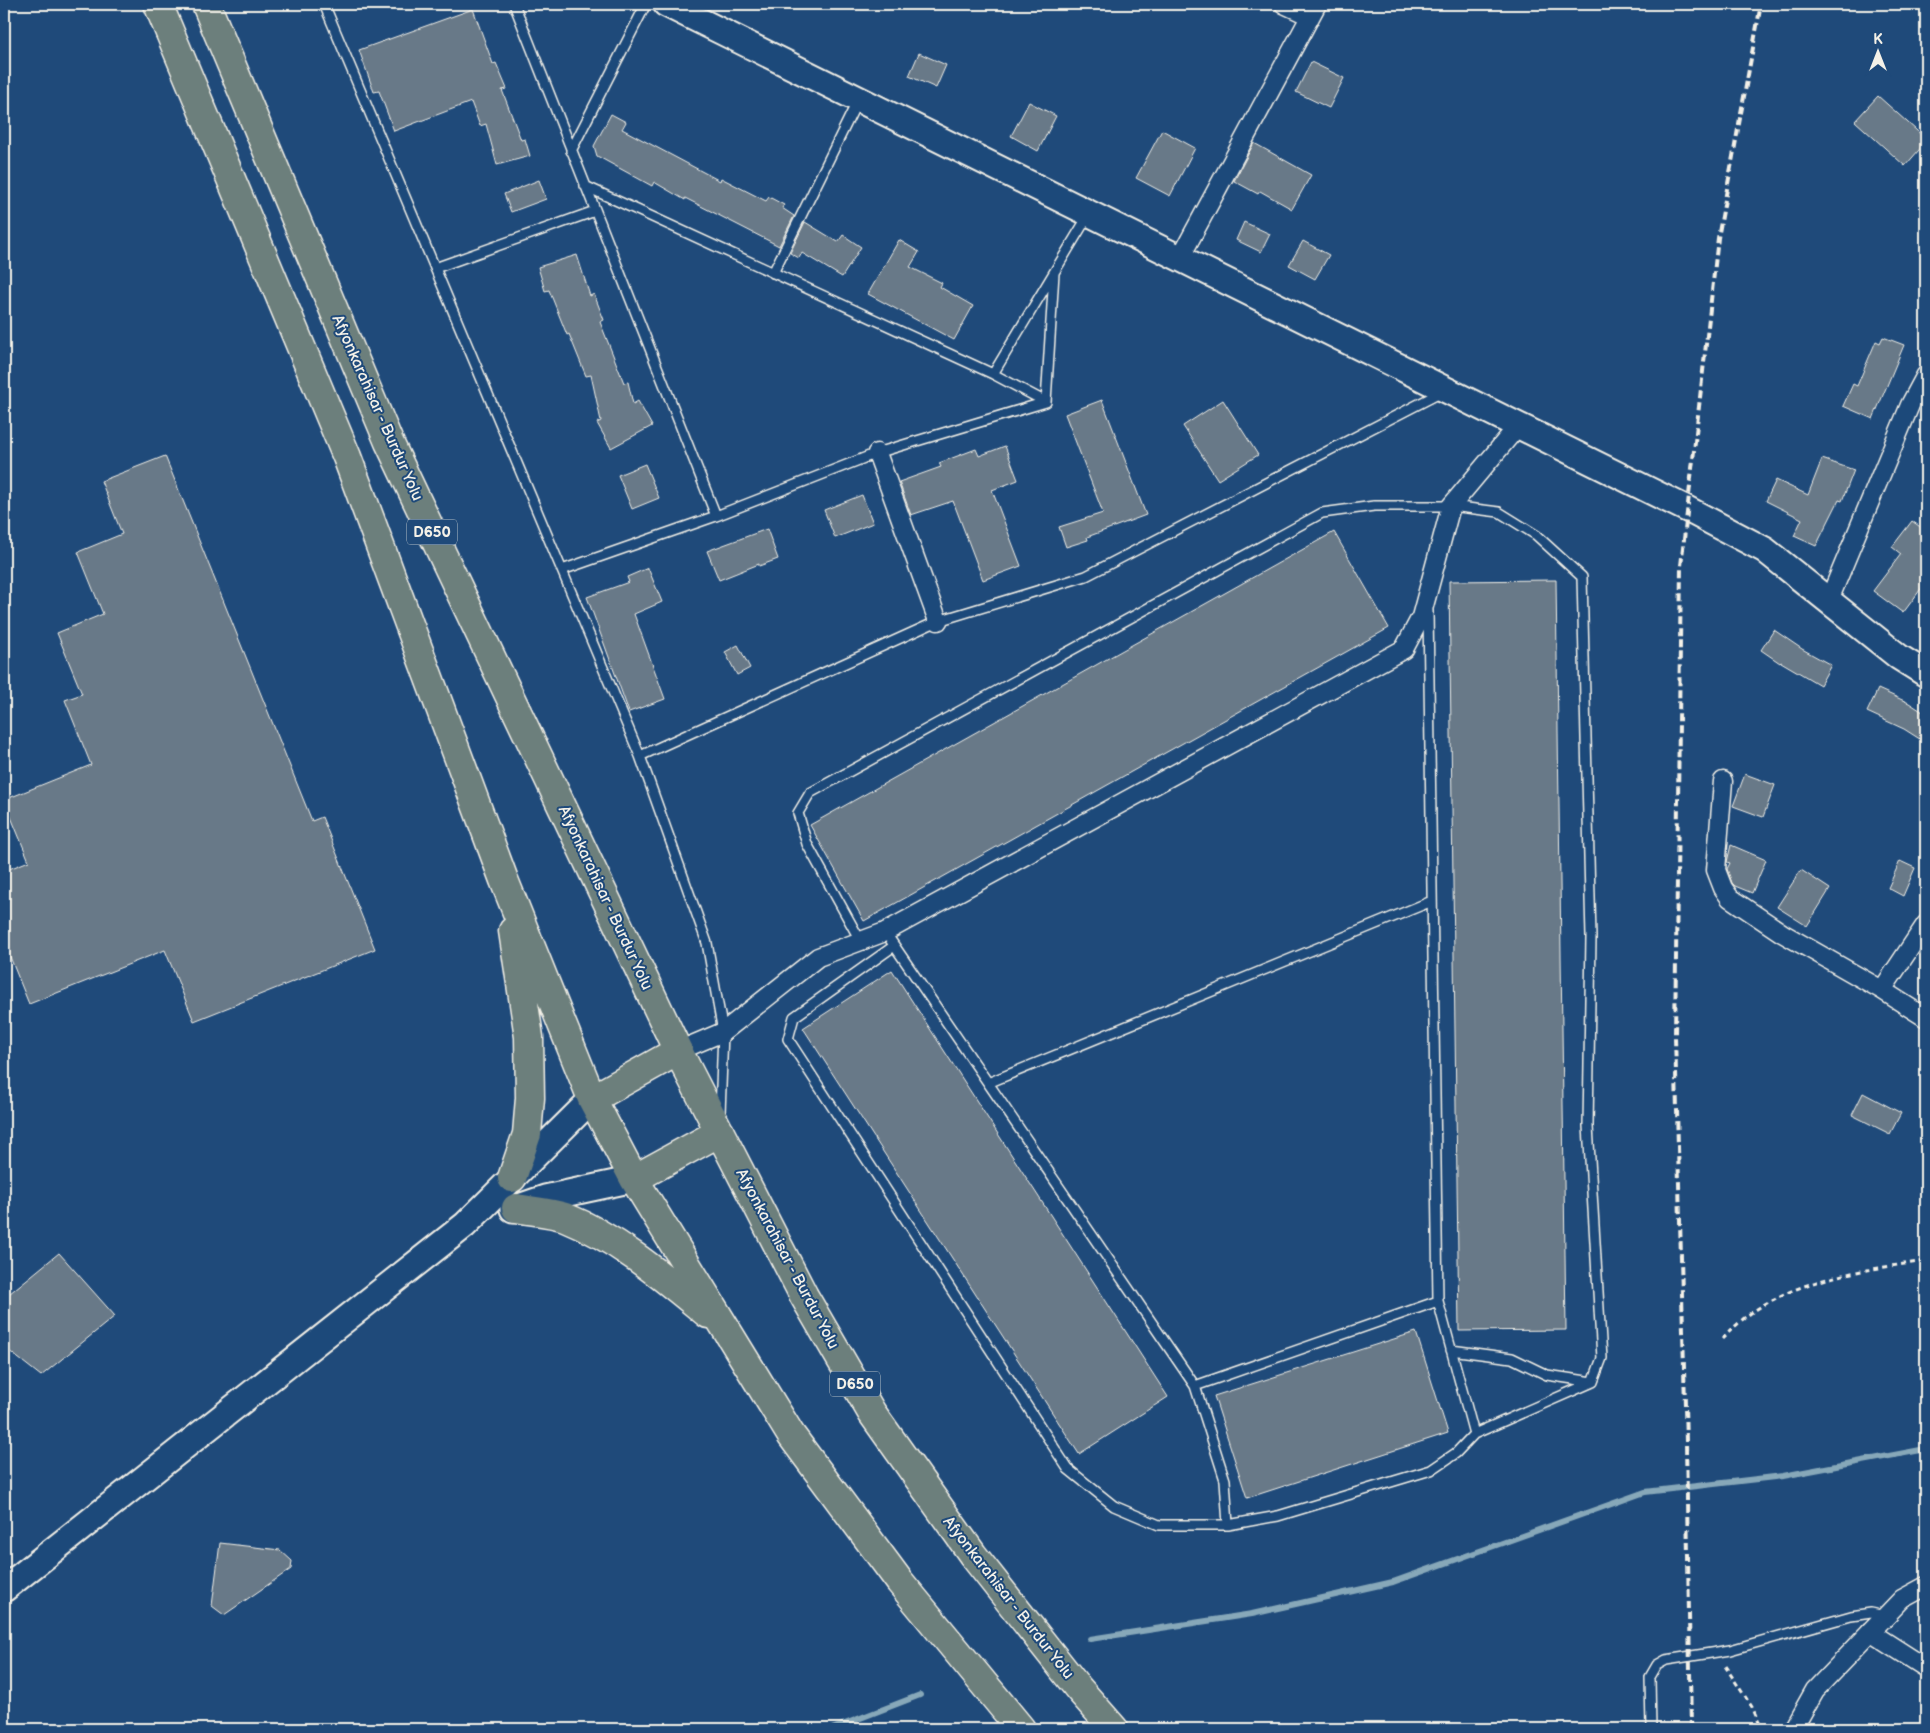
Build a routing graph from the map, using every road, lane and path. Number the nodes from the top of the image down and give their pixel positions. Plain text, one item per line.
1 (158, 4) edge
2 (206, 4) edge
3 (324, 4) edge
4 (514, 4) edge
5 (646, 4) edge
6 (666, 4) edge
7 (1284, 4) edge
8 (1314, 10) edge
9 (858, 99) junction
10 (571, 151) junction
11 (585, 186) junction
12 (595, 211) junction
13 (1089, 213) junction
14 (1180, 258) junction
15 (435, 268) junction
16 (773, 273) junction
17 (1054, 273) junction
18 (993, 374) junction
19 (1926, 375) edge
20 (1446, 390) junction
21 (1922, 395) edge
22 (1046, 402) junction
23 (1518, 426) junction
24 (877, 453) junction
25 (1451, 506) junction
26 (716, 516) junction
27 (562, 570) junction
28 (1427, 595) junction
29 (1829, 600) junction
30 (938, 621) junction
31 (1926, 674) edge
32 (640, 756) junction
33 (1723, 781) dead end
34 (504, 880) junction
35 (1432, 901) junction
36 (1926, 924) edge
37 (889, 939) junction
38 (861, 942) junction
39 (1882, 990) junction
40 (1926, 1018) edge
41 (723, 1032) junction
42 (678, 1052) junction
43 (988, 1083) junction
44 (592, 1099) junction
45 (720, 1132) junction
46 (512, 1178) junction
47 (634, 1179) junction
48 (516, 1208) junction
49 (465, 1224) junction
50 (1926, 1261) edge
51 (1438, 1301) junction
52 (723, 1326) junction
53 (1722, 1339) dead end
54 (1451, 1350) junction
55 (1594, 1382) junction
56 (1196, 1386) junction
57 (1474, 1434) junction
58 (1228, 1524) junction
59 (1926, 1586) edge
60 (4, 1589) edge
61 (1885, 1616) junction
62 (1870, 1632) junction
63 (1717, 1652) junction
64 (1926, 1668) edge
65 (1021, 1729) edge
66 (1114, 1729) edge
67 (1652, 1729) edge
68 (1762, 1729) edge
69 (1793, 1729) edge

1 - 34 highway
2 - 42 highway, Afyonkarahisar - Burdur Yolu / D650
3 - 15 lane
4 - 10 lane
5 - 10 lane
6 - 9 street
7 - 8 street
8 - 14 street
9 - 13 street
9 - 16 lane
10 - 11 lane
11 - 12 lane
11 - 16 lane
12 - 15 lane
12 - 26 lane
13 - 14 street
13 - 17 lane
14 - 20 street
15 - 27 lane
16 - 18 lane
17 - 18 lane
17 - 22 lane
18 - 22 lane
19 - 21 street
20 - 23 street
20 - 30 lane
21 - 29 street
22 - 24 lane
23 - 25 street
23 - 29 street
24 - 26 lane
24 - 30 street
25 - 28 street
25 - 38 lane
25 - 55 lane
26 - 27 lane
27 - 32 lane
28 - 35 lane
28 - 37 street
29 - 31 street
30 - 32 lane
32 - 41 lane
33 - 39 street
34 - 44 highway
34 - 46 highway
35 - 43 lane
35 - 51 lane
36 - 39 street
37 - 38 street
37 - 43 lane
37 - 58 lane
38 - 41 street
39 - 40 street
41 - 42 street
41 - 45 lane
42 - 44 highway
42 - 45 highway, Afyonkarahisar - Burdur Yolu / D650
43 - 56 lane
44 - 46 street
44 - 47 highway
45 - 47 highway
45 - 66 highway, Afyonkarahisar - Burdur Yolu / D650
46 - 49 street
47 - 48 street
47 - 52 highway
48 - 49 street
48 - 52 highway
49 - 60 street
50 - 53 path
51 - 54 lane
51 - 56 lane
52 - 65 highway
54 - 55 lane
54 - 57 lane
55 - 57 lane
56 - 58 lane
57 - 58 lane
59 - 61 street
61 - 62 street
61 - 63 lane
62 - 64 street
62 - 69 street
63 - 67 lane
63 - 68 path

